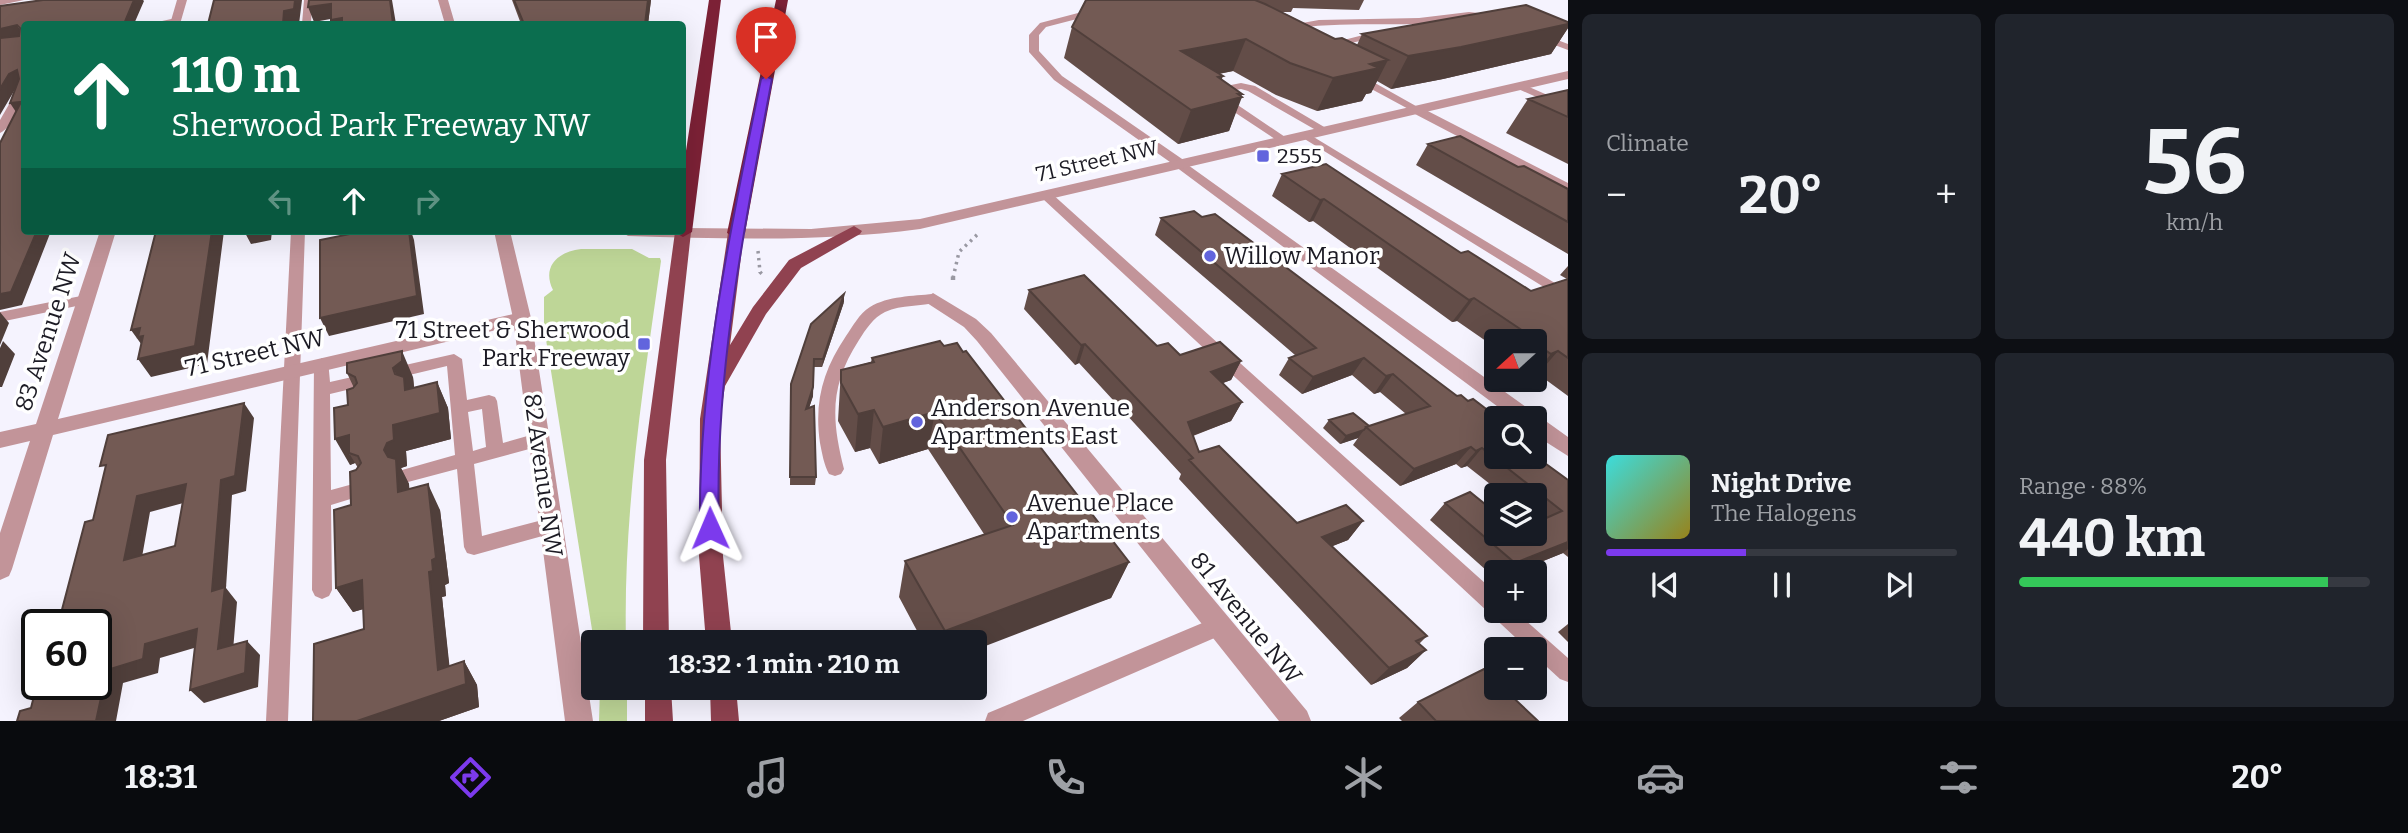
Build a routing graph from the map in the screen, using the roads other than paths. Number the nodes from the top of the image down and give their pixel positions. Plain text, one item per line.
1 (19, 0) edge
2 (182, 0) edge
3 (308, 0) edge
4 (443, 0) edge
5 (715, 0) edge
6 (782, 0) edge
7 (0, 2) edge
8 (1107, 10) edge
9 (177, 21) edge
10 (307, 21) edge
11 (449, 21) edge
12 (1422, 21) junction
13 (1505, 22) edge
14 (1269, 31) edge
15 (1530, 33) edge
16 (1318, 47) edge
17 (1568, 47) edge
18 (1339, 68) edge
19 (1568, 75) edge
20 (1520, 86) junction
21 (21, 92) edge
22 (1568, 108) edge
23 (1418, 110) junction
24 (0, 130) edge
25 (1325, 131) junction
26 (1307, 136) junction
27 (1285, 141) junction
28 (1181, 164) junction
29 (1568, 189) edge
30 (1047, 196) junction
31 (686, 210) edge
32 (854, 231) junction
33 (686, 232) edge
34 (736, 233) junction
35 (107, 235) edge
36 (298, 235) edge
37 (503, 235) edge
38 (683, 235) edge
39 (1568, 297) edge
40 (933, 299) joint
41 (86, 300) junction
42 (0, 317) edge
43 (522, 318) junction
44 (322, 364) junction
45 (292, 371) junction
46 (456, 384) junction
47 (714, 388) junction
48 (435, 389) edge
49 (322, 390) junction
50 (1511, 406) edge
51 (458, 408) junction
52 (45, 430) junction
53 (1547, 433) edge
54 (0, 440) edge
55 (538, 440) junction
56 (1568, 448) edge
57 (495, 452) junction
58 (465, 460) junction
59 (835, 469) dead end
60 (408, 475) dead end
61 (364, 488) edge
62 (322, 500) junction
63 (550, 526) junction
64 (0, 569) edge
65 (322, 590) dead end
66 (1484, 595) edge
67 (1514, 623) edge
68 (1219, 626) junction
69 (655, 630) edge
70 (718, 630) edge
71 (1568, 672) edge
72 (658, 700) edge
73 (724, 700) edge
74 (277, 721) edge
75 (579, 721) edge
76 (659, 721) edge
77 (725, 721) edge
78 (996, 721) edge
79 (1297, 721) edge

1 - 7 street
2 - 9 street
3 - 10 lane
4 - 11 street
5 - 31 highway
6 - 34 highway
8 - 28 lane
12 - 13 lane
12 - 14 lane
12 - 16 lane
15 - 17 lane
18 - 23 lane
19 - 20 street, 71 Street NW
20 - 22 lane
20 - 23 street, 71 Street NW
21 - 24 lane
23 - 25 street, 71 Street NW
23 - 29 street
25 - 26 street, 71 Street NW
25 - 27 lane
26 - 27 street, 71 Street NW
26 - 39 lane
27 - 28 street, 71 Street NW
28 - 30 street, 71 Street NW
28 - 50 street
30 - 32 street, 71 Street NW
30 - 66 lane
32 - 34 street, 71 Street NW
32 - 47 main road
33 - 34 street, 71 Street NW
34 - 47 main road
35 - 41 street, 83 Avenue NW
36 - 45 lane
37 - 43 street, 82 Avenue NW
38 - 69 main road
40 - 59 lane
40 - 68 street, 81 Avenue NW
41 - 42 lane
41 - 52 street, 83 Avenue NW
43 - 44 street, 71 Street NW
43 - 55 street, 82 Avenue NW
44 - 45 street, 71 Street NW
44 - 49 lane
45 - 52 street, 71 Street NW
45 - 74 lane
46 - 48 lane
46 - 49 lane
46 - 51 lane
47 - 70 main road
49 - 62 lane
51 - 57 lane
51 - 58 lane
52 - 54 street, 71 Street NW
52 - 64 street, 83 Avenue NW
53 - 56 street
55 - 57 lane
55 - 63 street, 82 Avenue NW
57 - 58 lane
58 - 60 lane
58 - 63 lane
61 - 62 lane
62 - 65 lane
63 - 75 street, 82 Avenue NW
67 - 71 lane
68 - 78 lane
68 - 79 street, 81 Avenue NW
72 - 76 main road
73 - 77 main road

